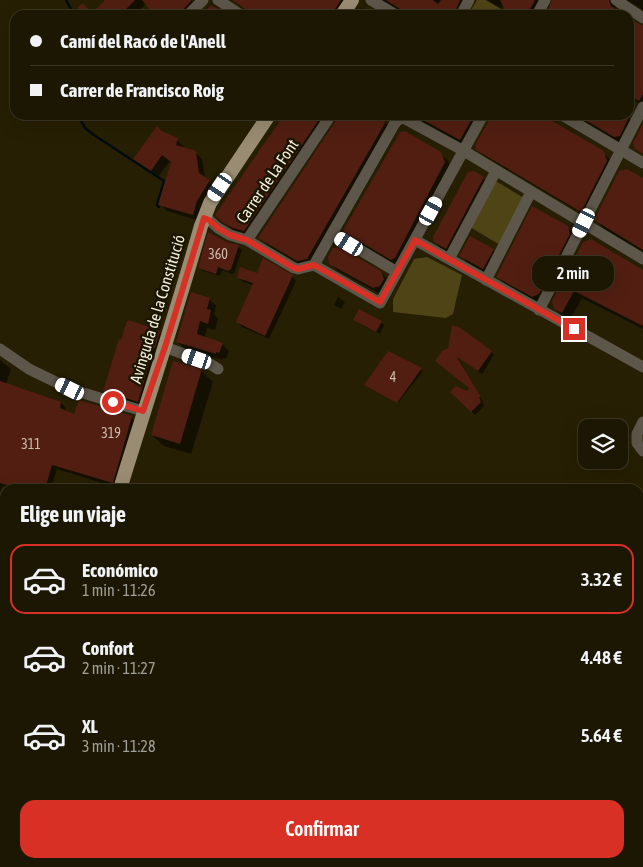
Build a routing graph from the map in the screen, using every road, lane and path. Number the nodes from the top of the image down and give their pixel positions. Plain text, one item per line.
1 (203, 0) edge
2 (218, 0) edge
3 (371, 0) edge
4 (616, 0) edge
5 (193, 10) edge
6 (233, 10) edge
7 (388, 10) edge
8 (631, 10) edge
9 (643, 107) edge
10 (266, 120) edge
11 (328, 120) edge
12 (398, 120) edge
13 (408, 120) edge
14 (480, 120) edge
15 (570, 120) edge
16 (621, 150) junction
17 (464, 152) junction
18 (643, 163) edge
19 (496, 171) junction
20 (531, 192) junction
21 (202, 222) junction
22 (584, 223) junction
23 (332, 234) junction
24 (247, 240) junction
25 (415, 240) junction
26 (643, 258) edge
27 (449, 259) junction
28 (314, 265) junction
29 (397, 272) junction
30 (486, 280) junction
31 (539, 310) junction
32 (165, 348) junction
33 (0, 349) edge
34 (643, 367) edge
35 (218, 369) dead end
36 (143, 411) junction
37 (643, 422) edge
38 (643, 451) edge
39 (121, 484) edge

1 - 5 street
2 - 6 street
3 - 7 street
4 - 8 street
9 - 16 street
10 - 21 main road, Avinguda de la Constitució
11 - 24 street, Carrer de La Font
12 - 23 street
13 - 17 street
14 - 17 street
15 - 16 street
16 - 18 street
16 - 22 street
17 - 19 street
17 - 25 street
19 - 20 street
19 - 27 street
20 - 22 street
20 - 30 street
21 - 24 street
21 - 32 main road, Avinguda de la Constitució
22 - 26 street
22 - 31 street
23 - 28 street
23 - 29 street
24 - 28 street
25 - 27 street
25 - 29 street
27 - 30 street
28 - 29 street
30 - 31 street
31 - 34 street
32 - 35 street
32 - 36 main road, Avinguda de la Constitució
33 - 36 street
36 - 39 main road, Avinguda de la Constitució
37 - 38 street

